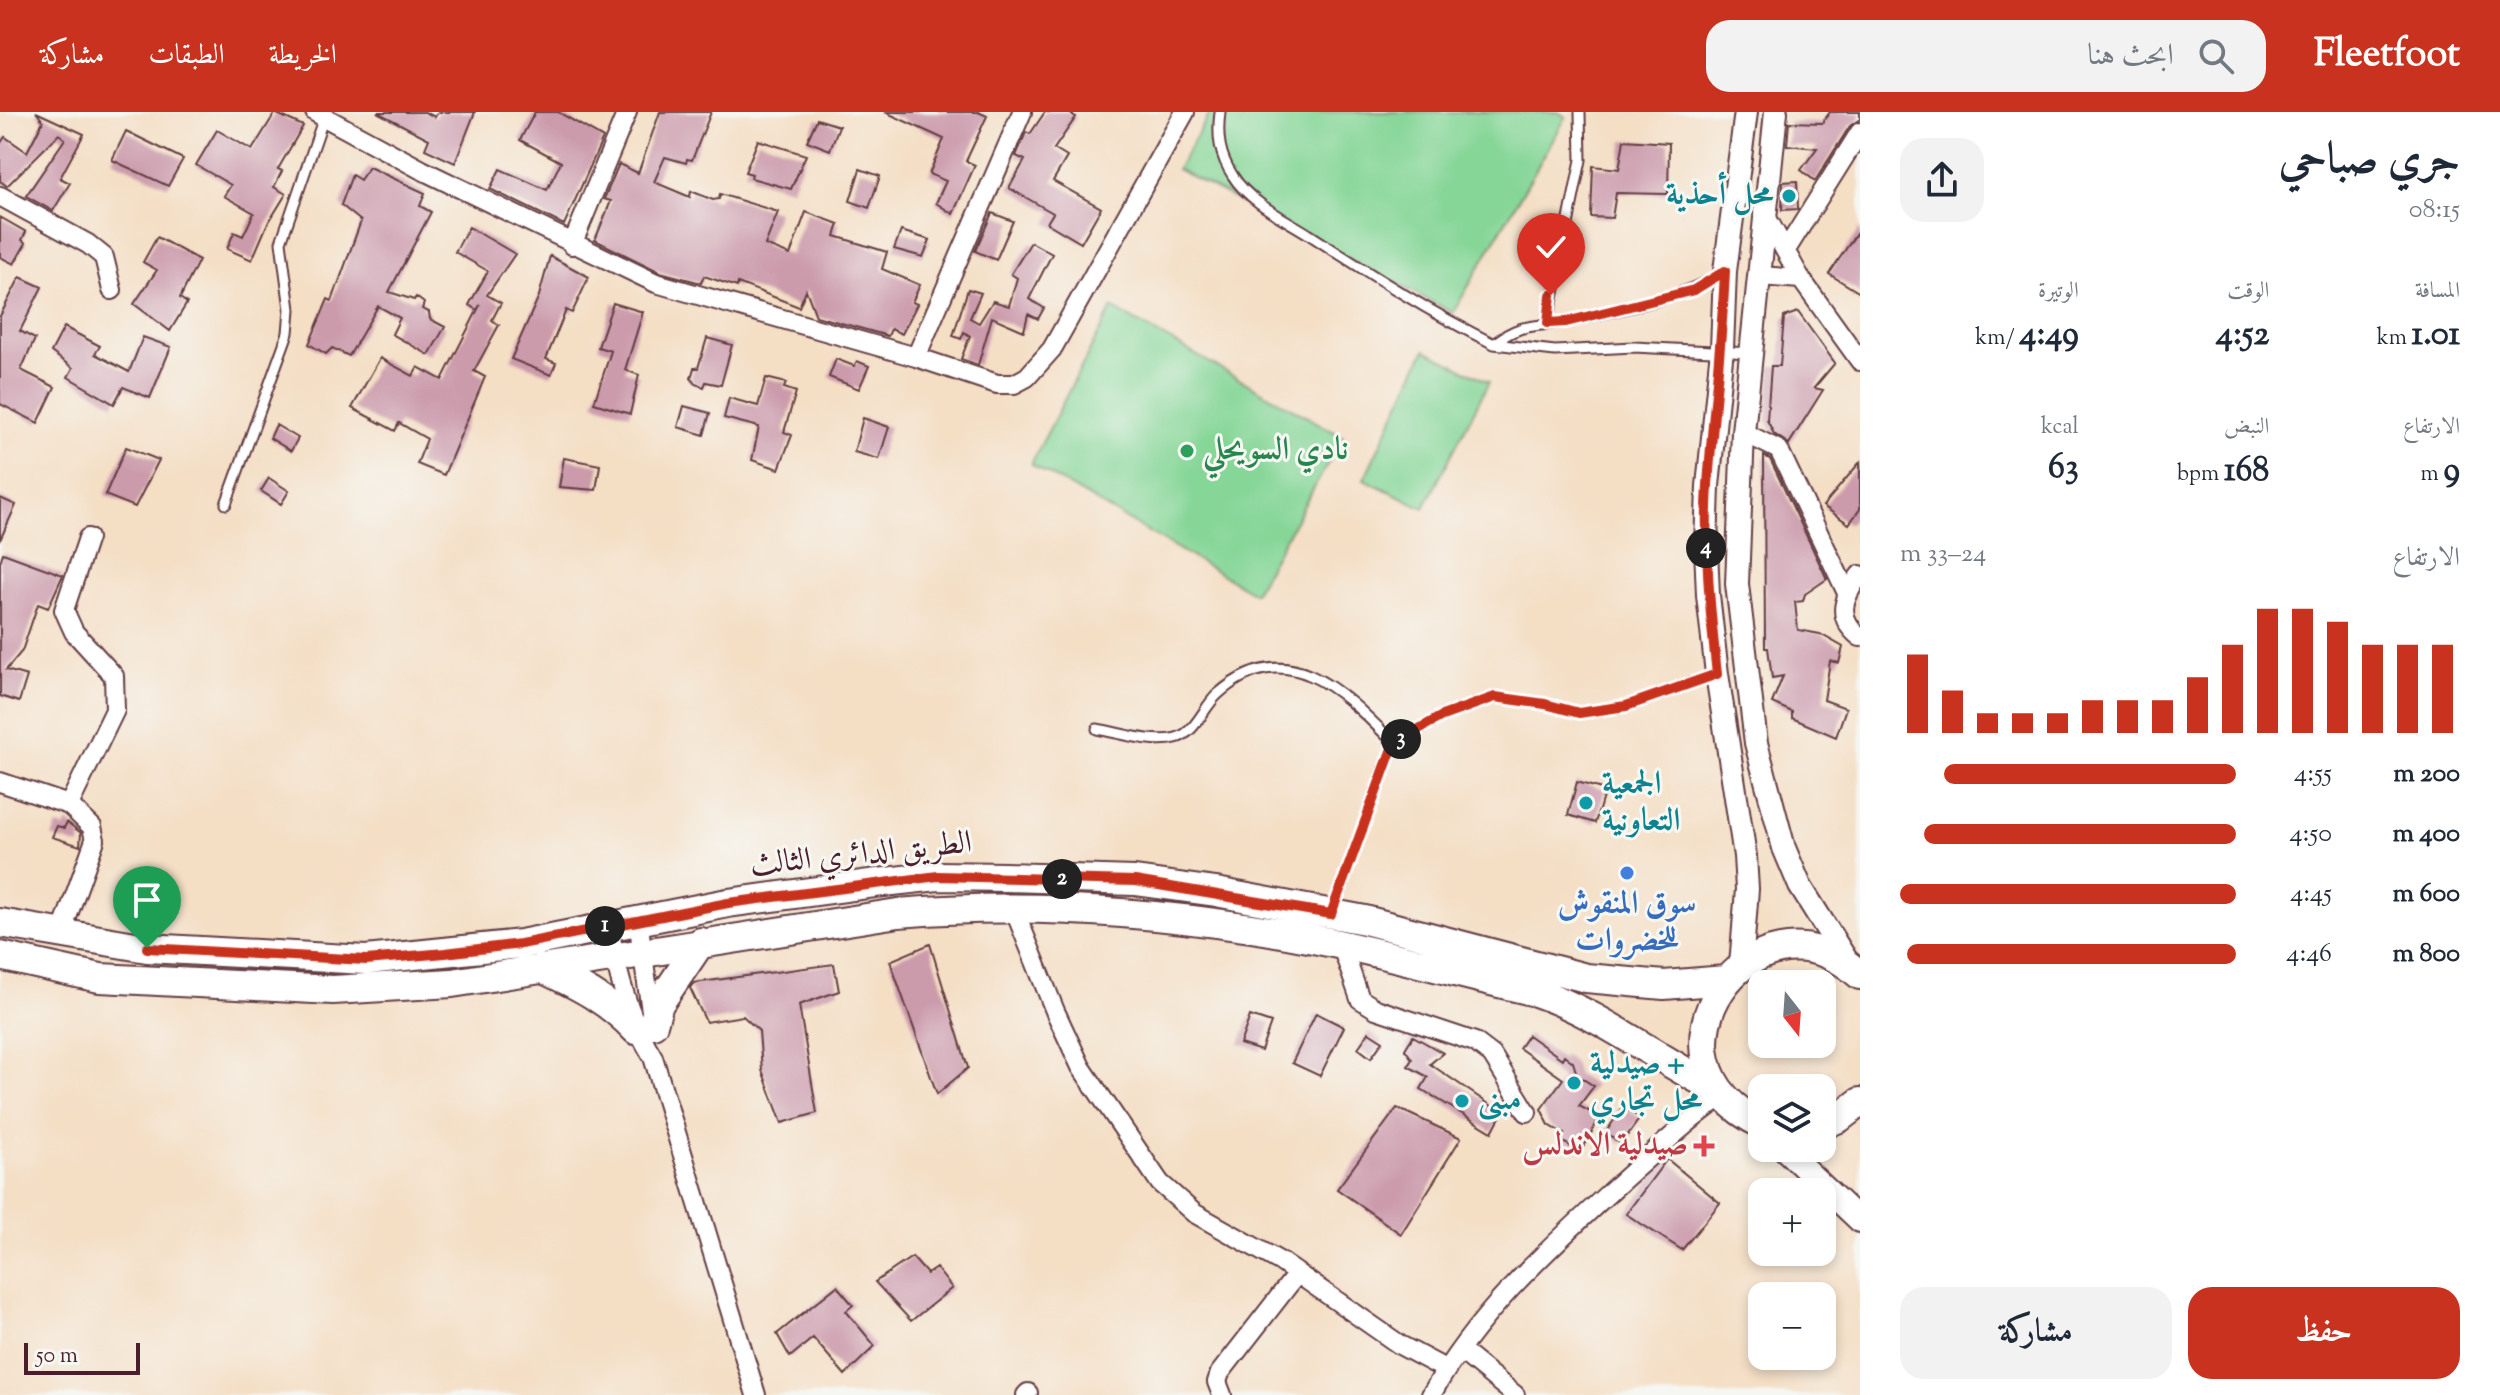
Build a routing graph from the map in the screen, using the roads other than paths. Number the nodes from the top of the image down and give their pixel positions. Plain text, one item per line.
1 (627, 112) edge
2 (1022, 112) edge
3 (1185, 112) edge
4 (1220, 112) edge
5 (1580, 112) edge
6 (1746, 112) edge
7 (1776, 112) edge
8 (319, 114) edge
9 (1860, 132) edge
10 (0, 196) edge
11 (1763, 211) junction
12 (572, 245) junction
13 (1786, 250) junction
14 (1725, 271) junction
15 (1759, 276) junction
16 (1801, 279) junction
17 (112, 290) dead end
18 (1548, 323) junction
19 (1494, 344) junction
20 (1722, 349) junction
21 (1751, 353) junction
22 (916, 357) junction
23 (1860, 361) edge
24 (1743, 432) junction
25 (226, 504) dead end
26 (88, 538) dead end
27 (1860, 575) edge
28 (1847, 593) junction
29 (1860, 637) edge
30 (1717, 674) junction
31 (1097, 729) dead end
32 (1394, 743) junction
33 (0, 782) edge
34 (69, 805) junction
35 (1014, 909) junction
36 (1331, 914) junction
37 (638, 920) junction
38 (0, 923) edge
39 (609, 925) junction
40 (61, 934) junction
41 (701, 942) junction
42 (1342, 947) junction
43 (0, 956) edge
44 (628, 956) junction
45 (540, 968) junction
46 (1855, 971) edge
47 (1733, 973) junction
48 (645, 1027) junction
49 (1721, 1093) junction
50 (1858, 1108) edge
51 (1527, 1112) dead end
52 (1748, 1117) edge
53 (1836, 1118) edge
54 (1798, 1162) edge
55 (1860, 1221) edge
56 (1297, 1274) junction
57 (1460, 1350) junction
58 (1445, 1369) junction
59 (756, 1395) edge
60 (1222, 1395) edge
61 (1431, 1395) edge
62 (1515, 1395) edge

1 - 12 street
2 - 22 street
3 - 22 street
4 - 19 lane
5 - 18 lane
6 - 14 street
7 - 11 street
8 - 12 street
8 - 25 lane
9 - 13 street
10 - 17 street
11 - 13 street
11 - 15 street
12 - 22 street
13 - 16 street
14 - 18 lane
14 - 20 street
15 - 16 street
15 - 21 street
16 - 23 street
18 - 19 lane
19 - 20 lane
20 - 21 lane
20 - 30 street
21 - 24 street
24 - 28 street
24 - 46 street
26 - 34 street
27 - 28 street
28 - 29 street
30 - 32 lane
30 - 47 street
31 - 32 lane
32 - 36 lane
33 - 34 street
34 - 40 street
35 - 41 main road, الطريق الدائري الثالث
35 - 42 main road, الطريق الدائري الثالث
35 - 56 street
36 - 37 main road, الطريق الدائري الثالث
36 - 47 main road, الطريق الدائري الثالث
37 - 39 main road, الطريق الدائري الثالث
37 - 44 street
38 - 40 main road, الطريق الدائري الثالث
39 - 40 main road, الطريق الدائري الثالث
39 - 44 street
41 - 44 main road, الطريق الدائري الثالث
41 - 48 main road
42 - 49 main road, الطريق الدائري الثالث
42 - 51 street
43 - 45 main road, الطريق الدائري الثالث
44 - 45 main road, الطريق الدائري الثالث
44 - 48 street
44 - 48 street
45 - 48 main road
46 - 47 main road, الطريق الدائري الثالث
47 - 49 main road
48 - 59 street
49 - 52 main road, الطريق الدائري الثالث
49 - 57 street
50 - 53 main road
54 - 55 street
56 - 58 street
56 - 60 street
57 - 58 street
57 - 62 street
58 - 61 street

